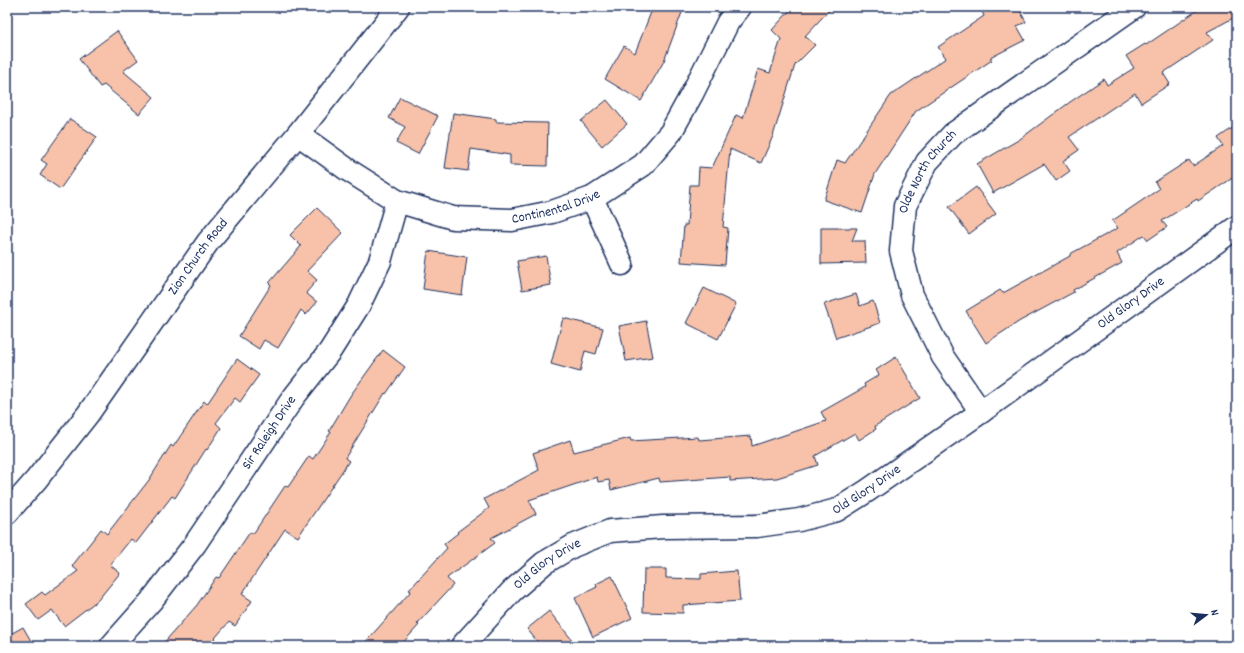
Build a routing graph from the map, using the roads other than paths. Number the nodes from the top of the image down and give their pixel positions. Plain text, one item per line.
1 (398, 7) edge
2 (740, 7) edge
3 (1134, 7) edge
4 (298, 134) junction
5 (592, 198) junction
6 (397, 201) junction
7 (1237, 227) edge
8 (622, 264) dead end
9 (981, 412) junction
10 (7, 513) edge
11 (111, 646) edge
12 (462, 646) edge

1 - 4 street, Zion Church Road
2 - 5 street, Continental Drive
3 - 9 street, Olde North Church
4 - 6 street, Continental Drive
4 - 10 street, Zion Church Road
5 - 6 street, Continental Drive
5 - 8 street
6 - 11 street, Sir Raleigh Drive
7 - 9 street, Old Glory Drive
9 - 12 street, Old Glory Drive

